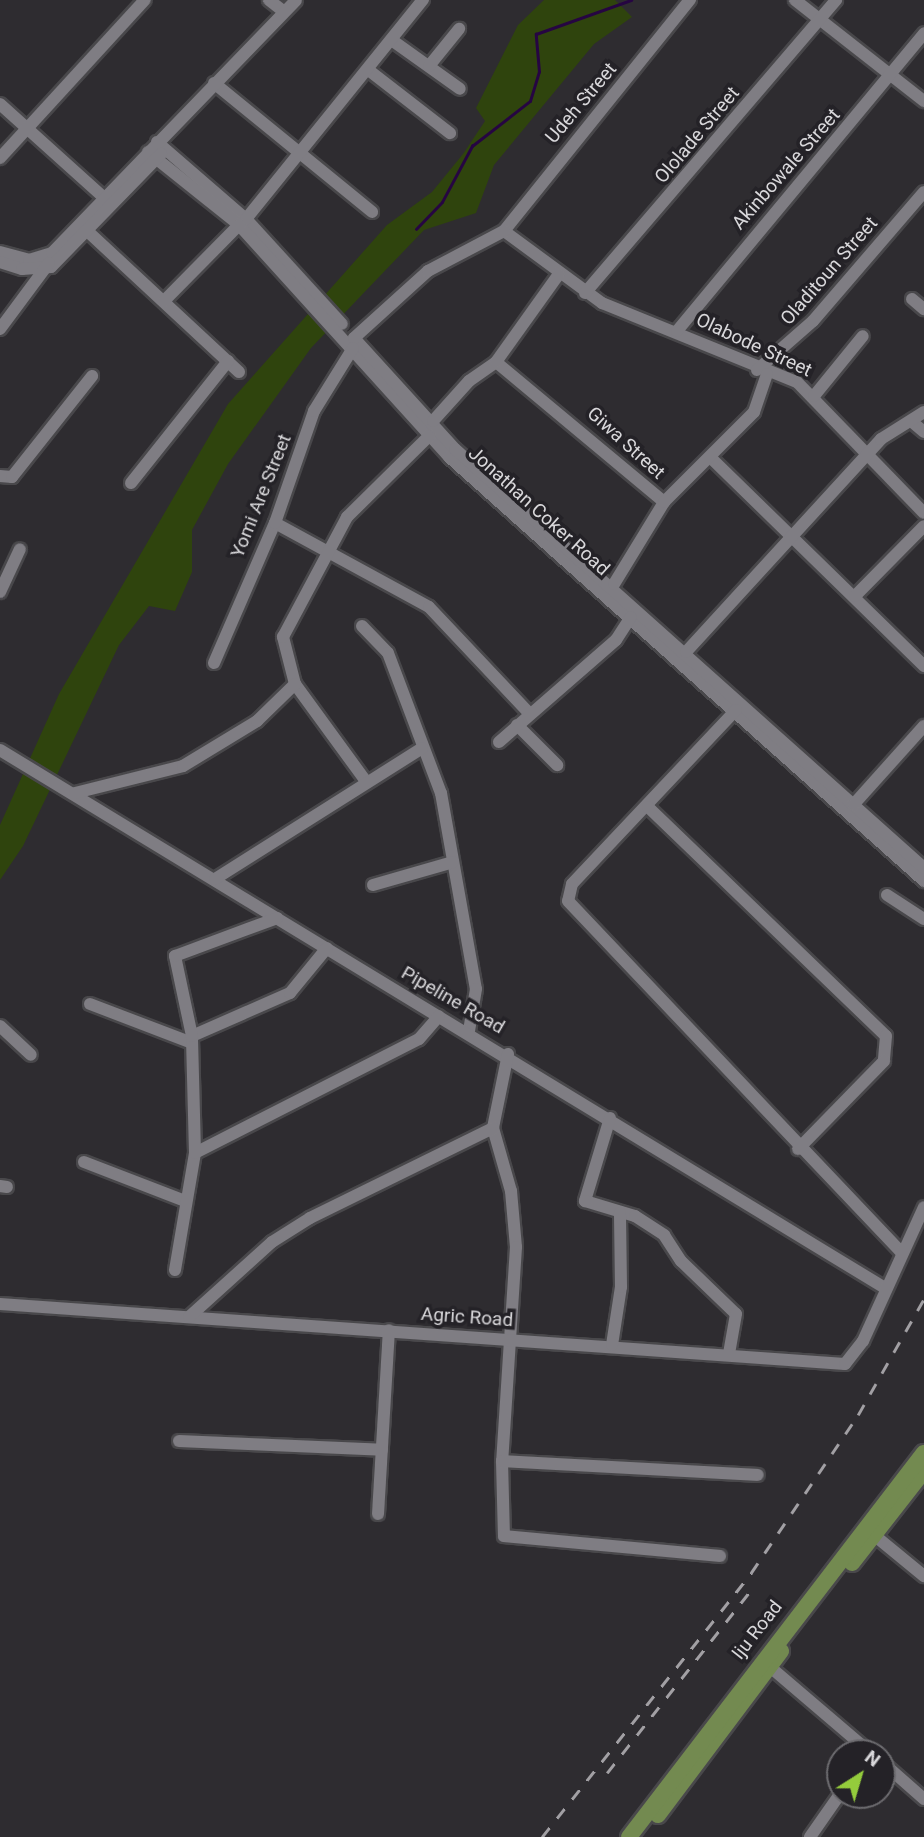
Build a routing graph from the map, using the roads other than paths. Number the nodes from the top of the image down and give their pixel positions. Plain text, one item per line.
1 (145, 0) edge
2 (269, 0) edge
3 (296, 0) edge
4 (423, 0) edge
5 (690, 0) edge
6 (795, 0) edge
7 (836, 0) edge
8 (283, 12) junction
9 (819, 20) junction
10 (459, 29) dead end
11 (924, 33) edge
12 (393, 41) junction
13 (429, 66) junction
14 (371, 72) junction
15 (890, 76) junction
16 (214, 83) junction
17 (460, 89) dead end
18 (924, 101) edge
19 (0, 104) edge
20 (27, 128) junction
21 (450, 133) dead end
22 (157, 150) junction
23 (300, 154) junction
24 (0, 158) edge
25 (924, 192) edge
26 (108, 201) junction
27 (372, 212) dead end
28 (243, 222) junction
29 (84, 228) junction
30 (503, 231) junction
31 (0, 252) edge
32 (0, 262) edge
33 (49, 262) junction
34 (559, 274) junction
35 (585, 293) junction
36 (912, 299) dead end
37 (164, 301) junction
38 (924, 309) edge
39 (0, 329) edge
40 (677, 331) junction
41 (863, 336) dead end
42 (353, 343) junction
43 (228, 360) junction
44 (496, 362) junction
45 (239, 372) dead end
46 (762, 372) junction
47 (92, 376) dead end
48 (814, 396) junction
49 (924, 412) edge
50 (433, 421) junction
51 (911, 421) junction
52 (924, 432) edge
53 (429, 436) junction
54 (869, 453) junction
55 (711, 458) junction
56 (0, 476) edge
57 (131, 484) dead end
58 (664, 502) junction
59 (924, 513) edge
60 (275, 523) junction
61 (924, 526) edge
62 (792, 535) junction
63 (20, 548) dead end
64 (328, 555) junction
65 (614, 584) junction
66 (0, 592) edge
67 (855, 596) junction
68 (631, 617) junction
69 (362, 626) dead end
70 (686, 652) junction
71 (214, 663) dead end
72 (924, 666) edge
73 (295, 684) junction
74 (736, 710) junction
75 (530, 714) junction
76 (517, 725) junction
77 (924, 726) edge
78 (499, 742) dead end
79 (422, 748) junction
80 (0, 750) edge
81 (556, 765) dead end
82 (365, 780) junction
83 (75, 793) junction
84 (854, 804) junction
85 (648, 807) junction
86 (453, 862) junction
87 (924, 868) edge
88 (215, 879) junction
89 (924, 881) edge
90 (373, 885) dead end
91 (887, 895) dead end
92 (277, 918) junction
93 (924, 919) edge
94 (327, 947) junction
95 (90, 1004) dead end
96 (439, 1016) junction
97 (0, 1026) edge
98 (468, 1031) junction
99 (192, 1040) junction
100 (509, 1054) junction
101 (31, 1055) dead end
102 (610, 1118) junction
103 (493, 1128) junction
104 (798, 1149) junction
105 (195, 1153) junction
106 (84, 1162) dead end
107 (185, 1201) junction
108 (924, 1207) edge
109 (620, 1213) junction
110 (901, 1252) junction
111 (175, 1270) dead end
112 (885, 1288) junction
113 (0, 1304) edge
114 (189, 1317) junction
115 (388, 1330) junction
116 (512, 1339) junction
117 (611, 1345) junction
118 (729, 1352) junction
119 (179, 1441) dead end
120 (382, 1450) junction
121 (924, 1453) edge
122 (502, 1461) junction
123 (924, 1471) edge
124 (758, 1475) dead end
125 (378, 1514) dead end
126 (874, 1535) junction
127 (720, 1556) dead end
128 (924, 1576) edge
129 (769, 1666) junction
130 (854, 1739) edge
131 (896, 1774) edge
132 (924, 1799) edge
133 (830, 1809) edge
134 (629, 1837) edge
135 (642, 1837) edge
136 (810, 1837) edge

1 - 20 street
2 - 8 street
3 - 8 street
4 - 12 street
5 - 30 street, Udeh Street
6 - 9 street
7 - 9 street, Ololade Street
8 - 16 street
9 - 15 street
9 - 35 street, Ololade Street
10 - 13 street
11 - 15 street, Akinbowale Street
12 - 13 street
12 - 14 street
13 - 17 street
14 - 21 street
14 - 23 street
15 - 18 street
15 - 40 street, Akinbowale Street
16 - 22 street
16 - 23 street
19 - 20 street
20 - 24 street
20 - 26 street
22 - 26 street
22 - 28 street, Jonathan Coker Road
23 - 27 street
23 - 28 street
25 - 46 street, Oladitoun Street
26 - 29 street
28 - 37 street
28 - 42 street, Jonathan Coker Road
29 - 33 street
29 - 37 street
30 - 34 street, Olabode Street
30 - 42 street, Yomi Are Street
31 - 33 street
32 - 33 street
33 - 39 street
34 - 35 street, Olabode Street
34 - 44 street
35 - 40 street, Olabode Street
36 - 38 street
37 - 43 street
40 - 46 street, Olabode Street
41 - 48 street
42 - 50 street, Jonathan Coker Road
42 - 53 street, Jonathan Coker Road
42 - 60 street, Yomi Are Street
43 - 45 street
43 - 57 street
44 - 50 street
44 - 58 street, Giwa Street
46 - 48 street, Olabode Street
46 - 55 street
47 - 56 street
48 - 54 street, Olabode Street
49 - 51 street
50 - 65 street, Jonathan Coker Road
51 - 52 street
51 - 54 street
53 - 64 street
53 - 68 street, Jonathan Coker Road
54 - 59 street, Olabode Street
54 - 62 street
55 - 58 street
55 - 62 street
58 - 65 street
60 - 64 street
60 - 71 street, Yomi Are Street
61 - 67 street
62 - 67 street
62 - 70 street
63 - 66 street
64 - 73 street
64 - 75 street
65 - 70 street, Jonathan Coker Road
67 - 72 street
68 - 74 street, Jonathan Coker Road
68 - 75 street
69 - 79 street
70 - 84 street, Jonathan Coker Road
73 - 82 street
73 - 83 street
74 - 85 street
74 - 89 street, Jonathan Coker Road
75 - 76 street
76 - 78 street
76 - 81 street
77 - 84 street
79 - 82 street
79 - 86 street
80 - 83 street, Pipeline Road
82 - 88 street
83 - 88 street, Pipeline Road
84 - 87 street, Jonathan Coker Road
85 - 104 street
85 - 104 street
86 - 90 street
86 - 98 street
88 - 92 street, Pipeline Road
91 - 93 street
92 - 94 street, Pipeline Road
92 - 99 street
94 - 96 street, Pipeline Road
94 - 99 street
95 - 99 street
96 - 98 street, Pipeline Road
96 - 105 street
97 - 101 street
98 - 100 street, Pipeline Road
99 - 105 street
100 - 102 street, Pipeline Road
100 - 103 street
102 - 109 street
102 - 112 street, Pipeline Road
103 - 114 street
103 - 116 street
104 - 110 street
105 - 107 street
106 - 107 street
107 - 111 street
108 - 110 street
109 - 117 street
109 - 118 street
110 - 112 street
112 - 118 street, Agric Road
113 - 114 street, Agric Road
114 - 115 street, Agric Road
115 - 116 street, Agric Road
115 - 120 street
116 - 117 street, Agric Road
116 - 122 street
117 - 118 street, Agric Road
119 - 120 street
120 - 125 street
121 - 134 main road, Iju Road
122 - 124 street
122 - 127 street
123 - 126 main road, Iju Road
126 - 128 street
126 - 129 main road, Iju Road
129 - 130 street
129 - 135 main road, Iju Road
131 - 132 street
133 - 136 street

